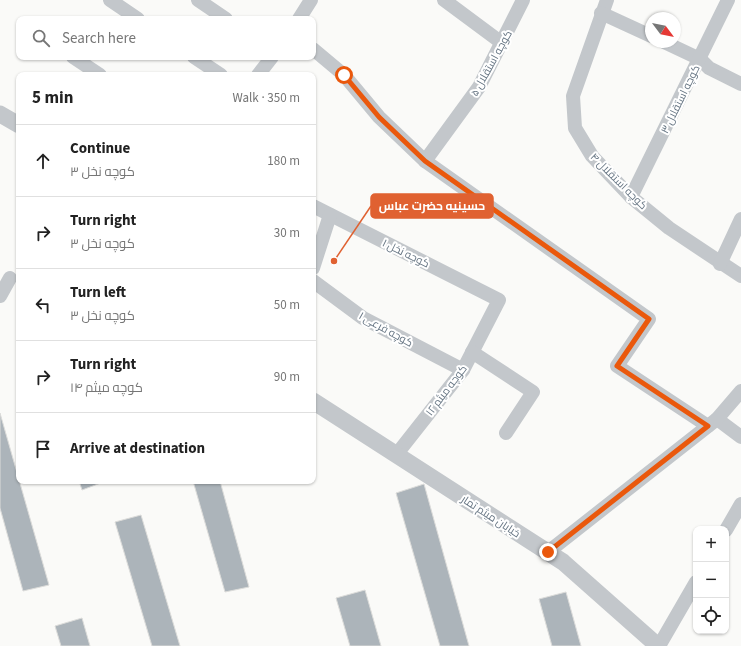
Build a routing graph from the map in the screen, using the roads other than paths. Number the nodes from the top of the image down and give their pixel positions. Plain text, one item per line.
1 (110, 0) edge
2 (198, 0) edge
3 (311, 0) edge
4 (444, 0) edge
5 (523, 0) edge
6 (607, 0) edge
7 (728, 0) edge
8 (601, 13) junction
9 (134, 16) edge
10 (222, 16) edge
11 (301, 16) edge
12 (645, 33) edge
13 (502, 43) junction
14 (677, 48) edge
15 (316, 52) edge
16 (700, 59) junction
17 (78, 60) edge
18 (198, 60) edge
19 (270, 60) edge
20 (96, 72) edge
21 (216, 72) edge
22 (260, 72) edge
23 (741, 84) edge
24 (0, 114) edge
25 (16, 123) edge
26 (425, 161) junction
27 (631, 197) junction
28 (316, 208) edge
29 (330, 215) junction
30 (741, 219) edge
31 (316, 259) edge
32 (720, 264) junction
33 (741, 276) edge
34 (10, 278) dead end
35 (316, 283) edge
36 (0, 296) edge
37 (499, 300) joint
38 (472, 352) junction
39 (463, 370) junction
40 (741, 391) edge
41 (316, 403) edge
42 (713, 423) junction
43 (506, 433) dead end
44 (741, 437) edge
45 (396, 455) junction
46 (741, 504) edge
47 (728, 526) edge
48 (548, 552) junction
49 (693, 587) edge
50 (658, 646) edge

1 - 9 street
2 - 10 street
3 - 11 street
4 - 13 street
5 - 13 street, کوچه استقلال ۵
6 - 8 street, کوچه استقلال ۴
7 - 16 street, کوچه استقلال ۳
8 - 12 street
8 - 27 street, کوچه استقلال ۴
13 - 26 street, کوچه استقلال ۵
14 - 16 street
15 - 26 street
16 - 23 street
16 - 27 street, کوچه استقلال ۳
17 - 20 street
18 - 21 street
19 - 22 street
24 - 25 street
26 - 42 street
27 - 32 street, کوچه استقلال ۴
28 - 29 street, کوچه نخل ۱
29 - 31 street
29 - 37 street, کوچه نخل ۱
30 - 32 street
32 - 33 street, کوچه استقلال ۴
34 - 36 street
35 - 39 street, کوچه فرعی ۱
37 - 38 street, کوچه میثم ۱۲
38 - 39 street, کوچه میثم ۱۲
38 - 43 street
39 - 45 street, کوچه میثم ۱۲
40 - 42 street
41 - 45 street, خیابان میثم تمار
42 - 44 street
42 - 48 street
45 - 48 street, خیابان میثم تمار
46 - 47 street
48 - 50 street, خیابان میثم تمار
49 - 50 street

